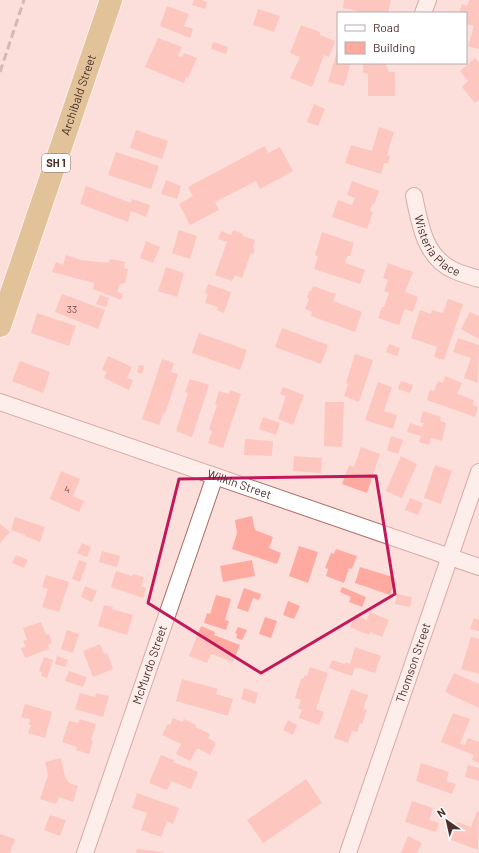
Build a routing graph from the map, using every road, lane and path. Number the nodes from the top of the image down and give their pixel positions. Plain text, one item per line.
1 (111, 0) edge
2 (428, 0) edge
3 (423, 12) edge
4 (414, 196) dead end
5 (479, 279) edge
6 (0, 326) edge
7 (0, 402) edge
8 (479, 472) edge
9 (215, 476) junction
10 (450, 557) junction
11 (479, 567) edge
12 (85, 853) edge
13 (348, 853) edge

1 - 6 highway, Archibald Street / SH 1
2 - 3 street
4 - 5 street, Wisteria Place
7 - 9 street, Wilkin Street
8 - 10 street, Thomson Street
9 - 10 street, Wilkin Street
9 - 12 street, McMurdo Street
10 - 11 street, Wilkin Street
10 - 13 street, Thomson Street

